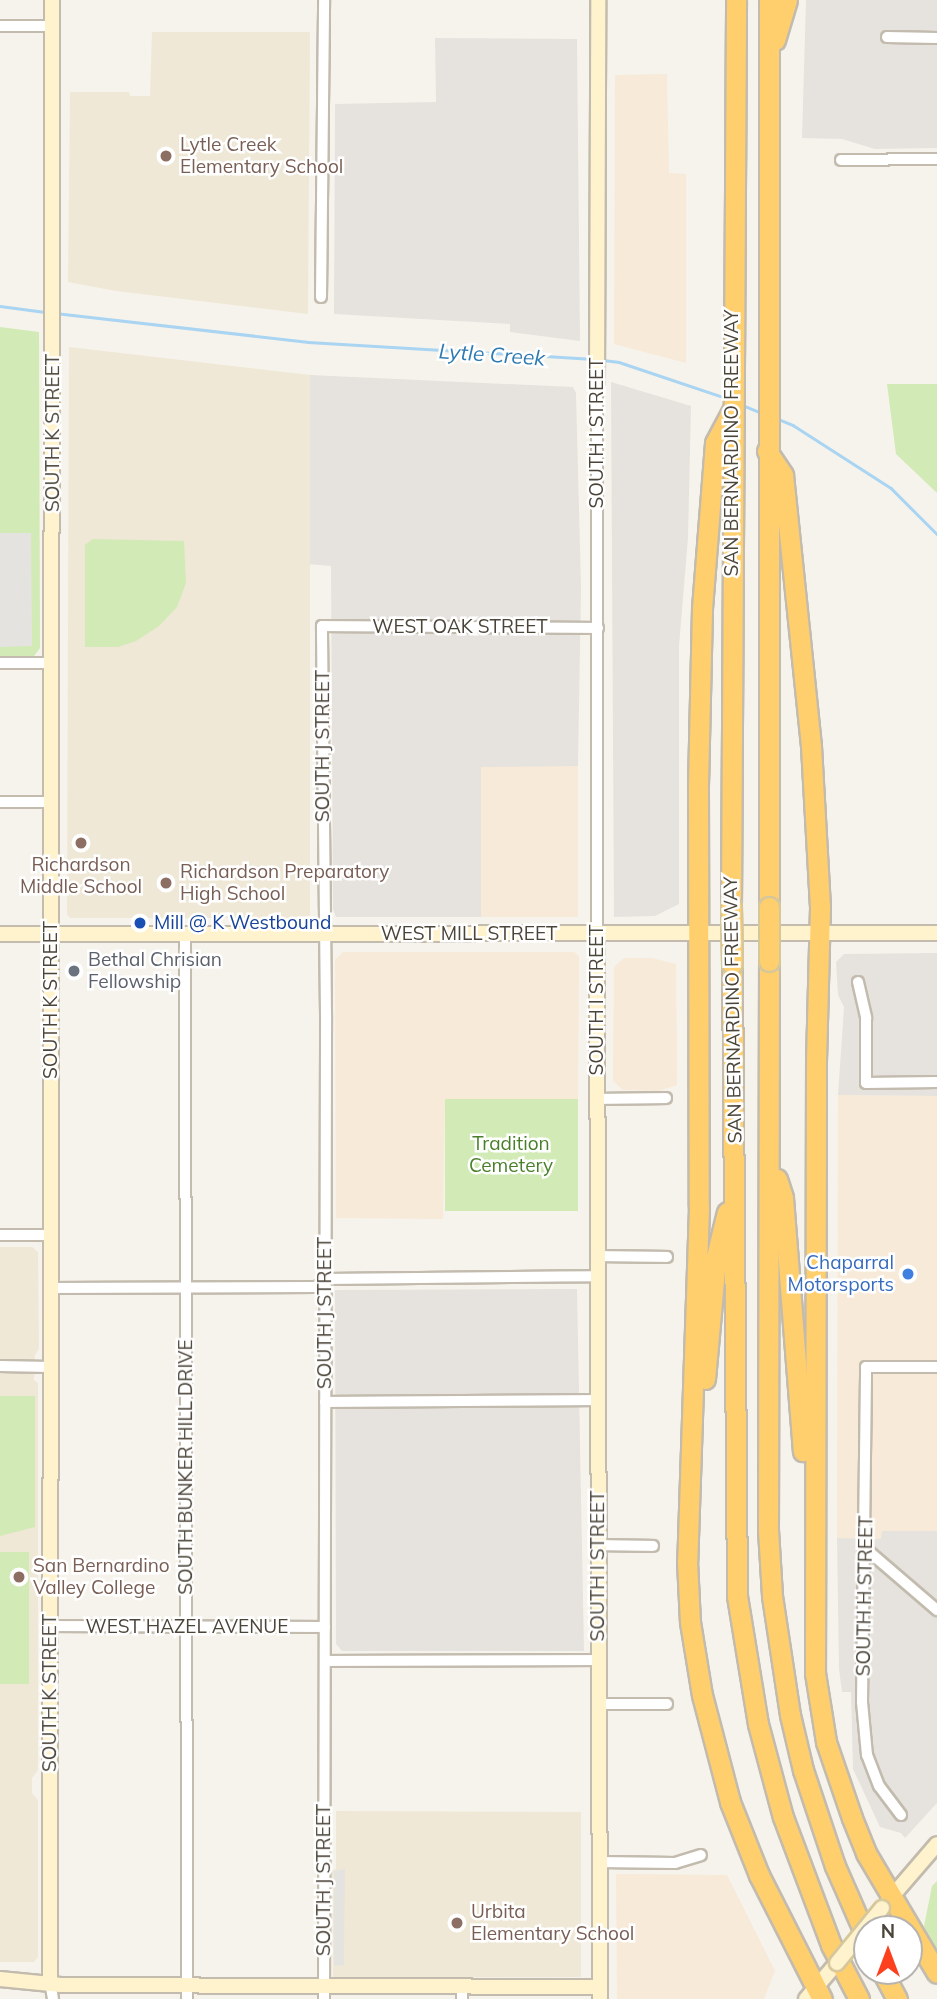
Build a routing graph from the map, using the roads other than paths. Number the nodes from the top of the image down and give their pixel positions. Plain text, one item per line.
1 (52, 0) edge
2 (324, 0) edge
3 (598, 0) edge
4 (736, 0) edge
5 (769, 0) edge
6 (787, 0) edge
7 (0, 26) edge
8 (52, 26) junction
9 (887, 37) dead end
10 (937, 38) edge
11 (771, 54) junction
12 (937, 159) edge
13 (841, 160) dead end
14 (321, 297) dead end
15 (597, 381) joint
16 (723, 445) junction
17 (767, 451) junction
18 (323, 626) joint
19 (598, 628) junction
20 (0, 663) edge
21 (52, 663) junction
22 (0, 802) edge
23 (52, 802) junction
24 (818, 933) junction
25 (937, 933) edge
26 (0, 934) edge
27 (51, 934) junction
28 (185, 934) junction
29 (324, 934) junction
30 (698, 934) junction
31 (597, 935) junction
32 (858, 982) dead end
33 (937, 1083) edge
34 (597, 1098) junction
35 (666, 1098) dead end
36 (770, 1157) junction
37 (735, 1177) junction
38 (0, 1235) edge
39 (51, 1235) junction
40 (598, 1256) junction
41 (667, 1257) dead end
42 (598, 1276) junction
43 (326, 1279) junction
44 (185, 1287) junction
45 (51, 1288) junction
46 (0, 1366) edge
47 (50, 1367) junction
48 (937, 1367) edge
49 (598, 1400) junction
50 (325, 1402) junction
51 (598, 1545) junction
52 (653, 1546) dead end
53 (866, 1549) junction
54 (937, 1610) edge
55 (50, 1626) junction
56 (325, 1627) junction
57 (187, 1628) junction
58 (814, 1651) junction
59 (599, 1660) junction
60 (325, 1661) junction
61 (702, 1695) junction
62 (599, 1704) junction
63 (667, 1704) dead end
64 (901, 1815) dead end
65 (937, 1844) edge
66 (701, 1855) dead end
67 (599, 1862) junction
68 (888, 1901) junction
69 (856, 1915) edge
70 (937, 1973) edge
71 (0, 1979) edge
72 (50, 1982) junction
73 (817, 1990) edge
74 (187, 1992) edge
75 (324, 1993) edge
76 (462, 1993) edge
77 (599, 1993) edge
78 (52, 1999) edge
79 (859, 1999) edge

1 - 8 street, SOUTH K STREET
2 - 14 street
3 - 15 street, SOUTH I STREET
4 - 16 highway, SAN BERNARDINO FREEWAY
5 - 11 highway, SAN BERNARDINO FREEWAY
6 - 11 highway
7 - 8 street
8 - 21 street, SOUTH K STREET
9 - 10 street
11 - 17 highway, SAN BERNARDINO FREEWAY
12 - 13 street
15 - 19 street, SOUTH I STREET
16 - 30 highway
16 - 37 highway, SAN BERNARDINO FREEWAY, bridge
17 - 24 highway
17 - 36 highway, SAN BERNARDINO FREEWAY, bridge
18 - 19 street, WEST OAK STREET
18 - 29 street, SOUTH J STREET
19 - 31 street, SOUTH I STREET
20 - 21 street
21 - 23 street, SOUTH K STREET
22 - 23 street
23 - 27 street, SOUTH K STREET
24 - 25 street, WEST MILL STREET
24 - 30 street, WEST MILL STREET
24 - 58 highway
26 - 27 street, WEST MILL STREET
27 - 28 street, WEST MILL STREET
27 - 39 street, SOUTH K STREET
28 - 29 street, WEST MILL STREET
28 - 44 street, SOUTH BUNKER HILL DRIVE
29 - 31 street, WEST MILL STREET
29 - 43 street, SOUTH J STREET
30 - 31 street, WEST MILL STREET
30 - 61 highway
31 - 34 street, SOUTH I STREET
32 - 33 street
34 - 35 street
34 - 40 street, SOUTH I STREET
36 - 58 highway
36 - 69 highway, SAN BERNARDINO FREEWAY
37 - 61 highway
37 - 79 highway, SAN BERNARDINO FREEWAY
38 - 39 street
39 - 45 street, SOUTH K STREET
40 - 41 street
40 - 42 street, SOUTH I STREET
42 - 43 street
42 - 49 street, SOUTH I STREET
43 - 44 street
43 - 50 street, SOUTH J STREET
44 - 45 street
44 - 57 street, SOUTH BUNKER HILL DRIVE
45 - 47 street, SOUTH K STREET
46 - 47 street
47 - 55 street, SOUTH K STREET
48 - 53 street, SOUTH H STREET
49 - 50 street
49 - 51 street, SOUTH I STREET
50 - 56 street, SOUTH J STREET
51 - 52 street
51 - 59 street, SOUTH I STREET
53 - 54 street
53 - 64 street, SOUTH H STREET
55 - 57 street, WEST HAZEL AVENUE
55 - 72 street, SOUTH K STREET
56 - 57 street, WEST HAZEL AVENUE
56 - 60 street, SOUTH J STREET
57 - 74 street, SOUTH BUNKER HILL DRIVE
58 - 68 highway
59 - 60 street
59 - 62 street, SOUTH I STREET
60 - 75 street, SOUTH J STREET
61 - 73 highway
62 - 63 street
62 - 67 street, SOUTH I STREET
65 - 68 street
66 - 67 street
67 - 77 street, SOUTH I STREET
68 - 70 highway
68 - 73 street, bridge
71 - 72 street
72 - 74 street
72 - 78 street, SOUTH K STREET
74 - 75 street
75 - 76 street
76 - 77 street

